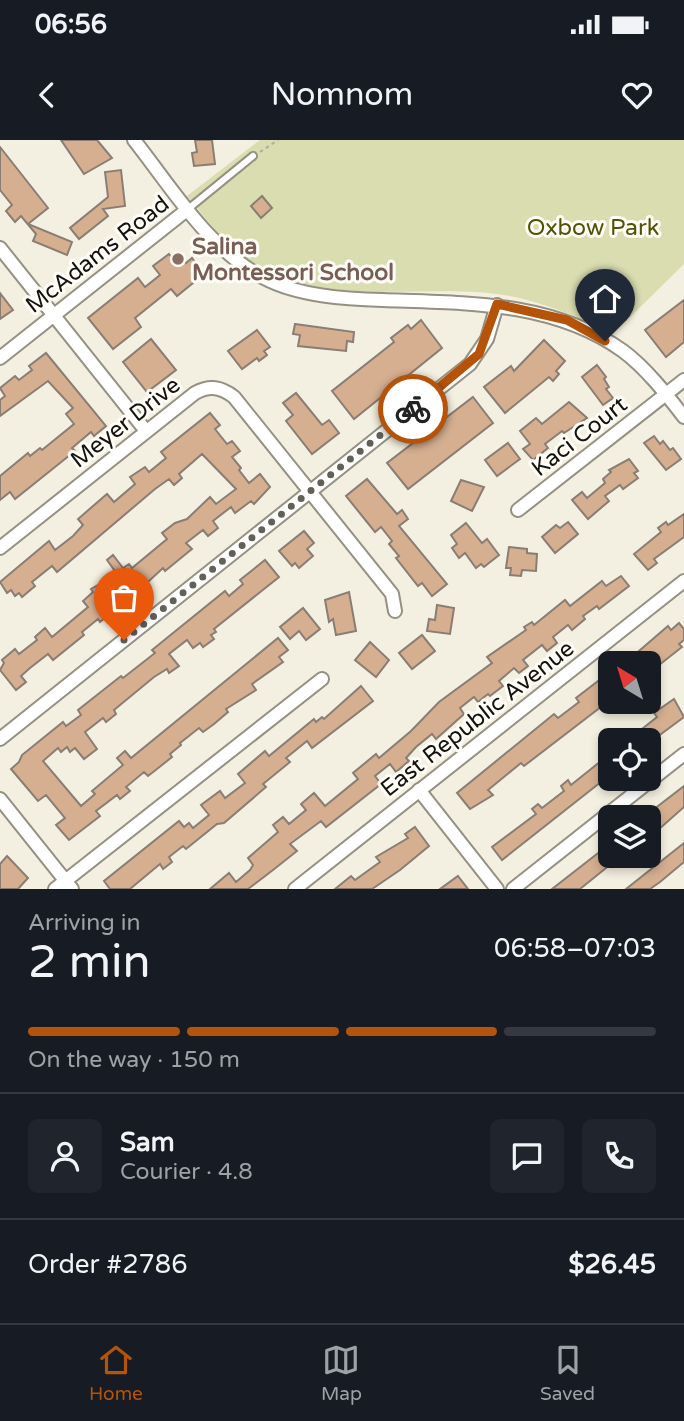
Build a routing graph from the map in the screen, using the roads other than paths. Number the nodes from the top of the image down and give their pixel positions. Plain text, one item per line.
1 (134, 140) edge
2 (253, 156) road end
3 (188, 209) junction
4 (0, 247) edge
5 (497, 304) junction
6 (53, 316) junction
7 (0, 358) edge
8 (684, 380) edge
9 (666, 394) junction
10 (684, 418) edge
11 (146, 431) junction
12 (309, 493) junction
13 (518, 510) dead end
14 (0, 548) edge
15 (684, 580) edge
16 (395, 611) dead end
17 (322, 679) dead end
18 (0, 739) edge
19 (684, 754) edge
20 (419, 790) junction
21 (0, 799) edge
22 (64, 886) edge
23 (295, 889) edge
24 (497, 889) edge
25 (513, 889) edge

1 - 3 street
2 - 3 lane
3 - 5 street
3 - 6 street, McAdams Road
4 - 6 street
5 - 9 street
5 - 12 street
6 - 7 street, McAdams Road
6 - 11 street
8 - 9 street, Kaci Court
9 - 10 street
9 - 13 street, Kaci Court
11 - 12 street, Meyer Drive
11 - 14 street, Meyer Drive
12 - 16 street, Meyer Drive
12 - 18 street
15 - 20 street, East Republic Avenue
17 - 22 street
19 - 25 street
20 - 23 street, East Republic Avenue
20 - 24 street
21 - 22 street

